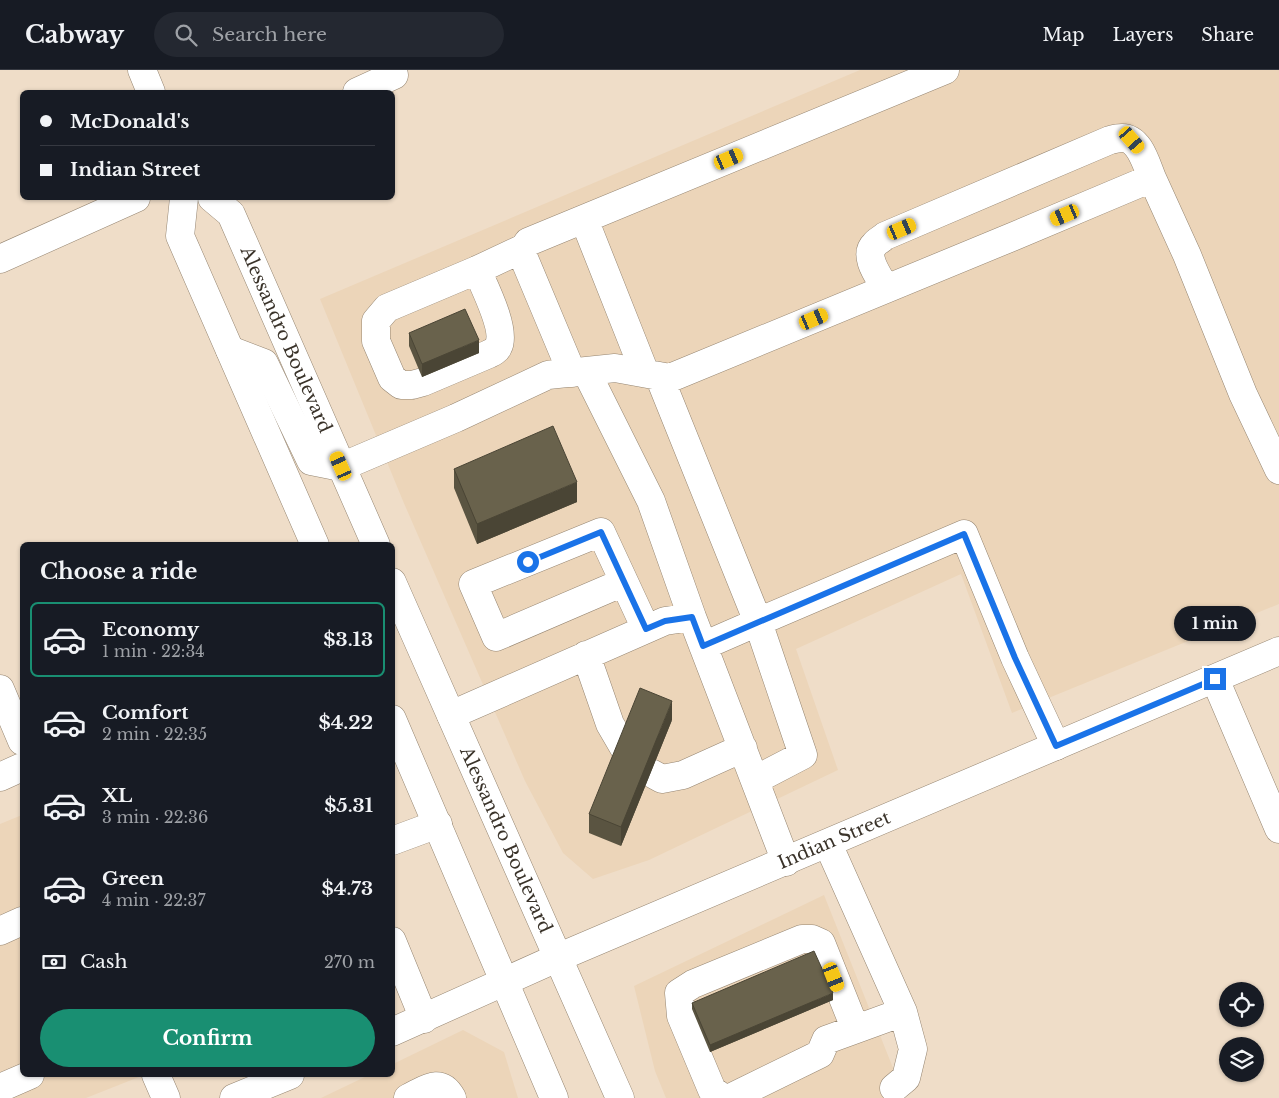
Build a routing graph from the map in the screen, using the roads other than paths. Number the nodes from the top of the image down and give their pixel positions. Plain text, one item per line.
1 (142, 70) edge
2 (946, 70) edge
3 (393, 72) edge
4 (150, 90) edge
5 (361, 90) edge
6 (1152, 178) junction
7 (132, 200) edge
8 (184, 200) edge
9 (214, 200) edge
10 (584, 219) junction
11 (524, 248) junction
12 (0, 259) edge
13 (477, 270) junction
14 (886, 289) junction
15 (230, 350) junction
16 (579, 372) junction
17 (652, 375) junction
18 (341, 466) junction
19 (1279, 470) edge
20 (314, 542) edge
21 (375, 542) edge
22 (624, 582) junction
23 (395, 589) edge
24 (692, 617) junction
25 (758, 622) junction
26 (646, 629) junction
27 (703, 646) junction
28 (1279, 651) edge
29 (586, 656) junction
30 (1215, 679) junction
31 (0, 689) edge
32 (451, 715) junction
33 (395, 726) edge
34 (20, 737) edge
35 (1056, 746) junction
36 (624, 748) edge
37 (743, 748) junction
38 (20, 768) edge
39 (651, 773) edge
40 (0, 777) edge
41 (755, 780) junction
42 (1277, 818) edge
43 (438, 824) junction
44 (395, 840) edge
45 (828, 844) junction
46 (786, 862) junction
47 (20, 922) edge
48 (0, 931) edge
49 (395, 948) edge
50 (557, 958) junction
51 (505, 981) junction
52 (903, 1012) junction
53 (424, 1019) junction
54 (855, 1028) junction
55 (395, 1031) edge
56 (25, 1077) edge
57 (157, 1077) edge
58 (285, 1077) edge
59 (0, 1088) edge
60 (894, 1088) dead end
61 (166, 1098) edge
62 (234, 1098) edge
63 (408, 1098) edge
64 (452, 1098) edge
65 (554, 1098) edge
66 (620, 1098) edge
67 (723, 1098) edge
68 (730, 1098) edge

1 - 4 main road
2 - 10 main road
3 - 5 main road
6 - 14 main road
6 - 14 main road
6 - 19 main road
7 - 12 main road
8 - 15 main road
9 - 18 main road, Alessandro Boulevard
10 - 11 main road
10 - 17 main road
11 - 13 main road
11 - 16 main road
13 - 13 main road
14 - 17 main road
15 - 18 main road
15 - 20 main road
16 - 17 main road
16 - 18 main road
16 - 24 main road
17 - 25 main road
18 - 21 main road, Alessandro Boulevard
22 - 22 main road
22 - 26 main road
23 - 32 main road, Alessandro Boulevard
24 - 26 main road
24 - 27 main road
25 - 27 main road
25 - 35 main road
25 - 41 main road
26 - 29 main road
27 - 37 main road
28 - 30 main road, Indian Street
29 - 32 main road
29 - 36 main road
30 - 35 main road, Indian Street
30 - 42 main road
31 - 34 main road
32 - 50 main road, Alessandro Boulevard
33 - 43 main road
35 - 45 main road, Indian Street
37 - 39 main road
37 - 41 main road
38 - 40 main road
41 - 46 main road
43 - 44 main road
43 - 51 main road
45 - 46 main road, Indian Street
45 - 52 main road
46 - 50 main road, Indian Street
47 - 48 main road
49 - 53 main road
50 - 51 main road, Indian Street
50 - 66 main road, Alessandro Boulevard
51 - 53 main road, Indian Street
51 - 65 main road
52 - 54 main road
52 - 60 main road
53 - 55 main road, Indian Street
54 - 67 main road
54 - 68 main road
56 - 59 main road
57 - 61 main road
58 - 62 main road
63 - 64 main road

